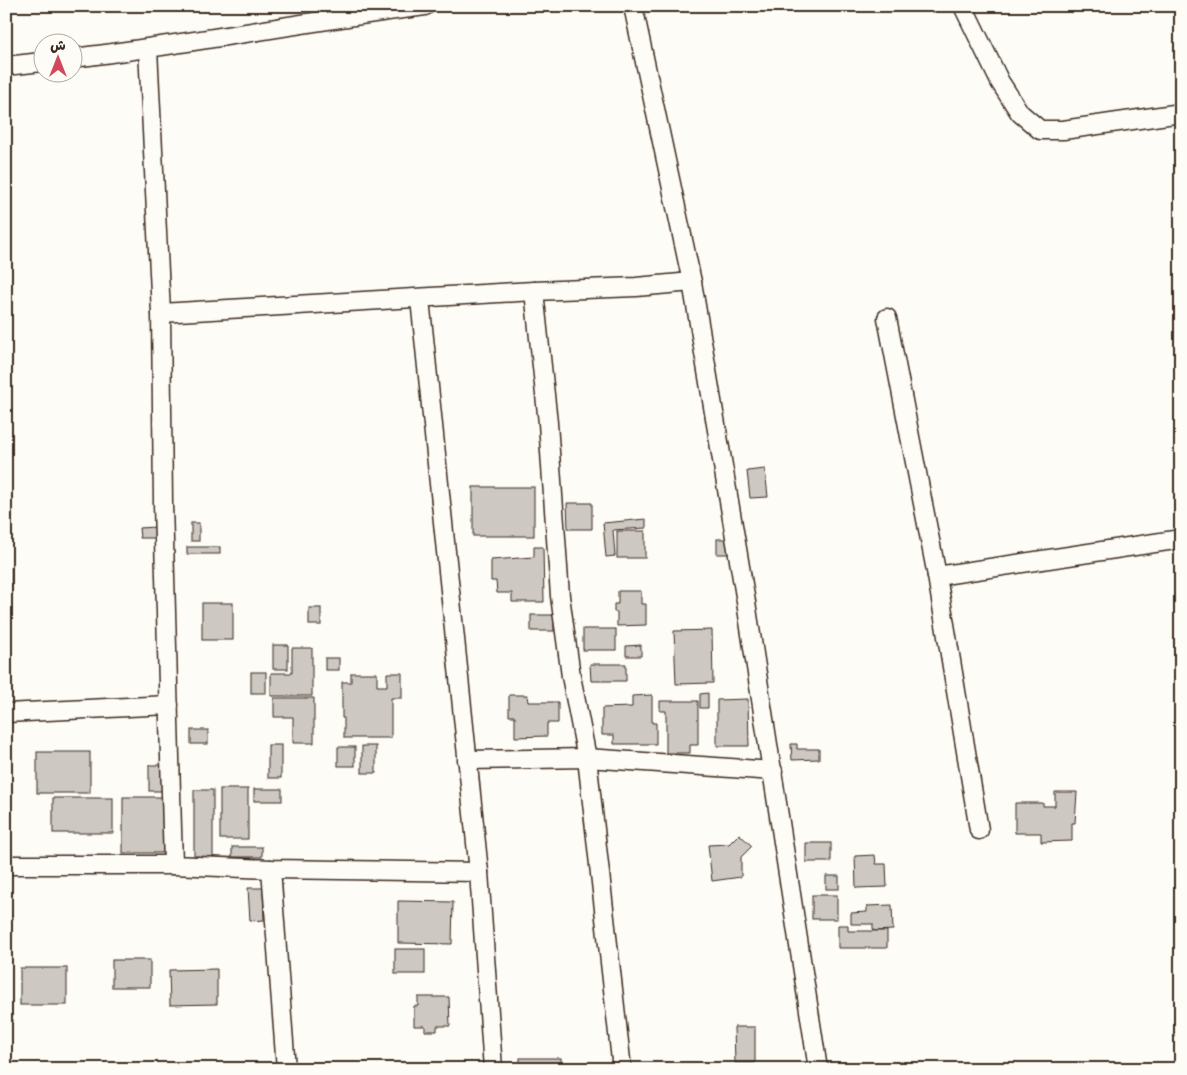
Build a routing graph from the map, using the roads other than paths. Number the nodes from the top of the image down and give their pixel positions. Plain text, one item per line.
1 (425, 6) edge
2 (633, 6) edge
3 (963, 6) edge
4 (346, 11) edge
5 (148, 49) junction
6 (82, 57) edge
7 (32, 63) edge
8 (6, 66) edge
9 (1181, 113) edge
10 (692, 282) junction
11 (534, 291) junction
12 (420, 298) junction
13 (161, 313) junction
14 (887, 318) dead end
15 (1181, 539) edge
16 (937, 576) junction
17 (169, 705) junction
18 (6, 713) edge
19 (587, 758) junction
20 (467, 760) junction
21 (773, 771) junction
22 (979, 830) dead end
23 (6, 865) edge
24 (173, 865) junction
25 (271, 869) junction
26 (479, 872) junction
27 (286, 1069) edge
28 (493, 1069) edge
29 (622, 1069) edge
30 (818, 1069) edge

1 - 4 street
2 - 10 street
3 - 9 street
4 - 5 street
5 - 6 street
5 - 13 street
7 - 8 street
10 - 11 street
10 - 21 street
11 - 12 street
11 - 19 street
12 - 13 street
12 - 20 street
13 - 17 street
14 - 16 street
15 - 16 street
16 - 22 street
17 - 18 street
17 - 24 street
19 - 20 street
19 - 21 street
19 - 29 street
20 - 26 street
21 - 30 street
23 - 24 street
24 - 25 street
25 - 26 street
25 - 27 street
26 - 28 street

